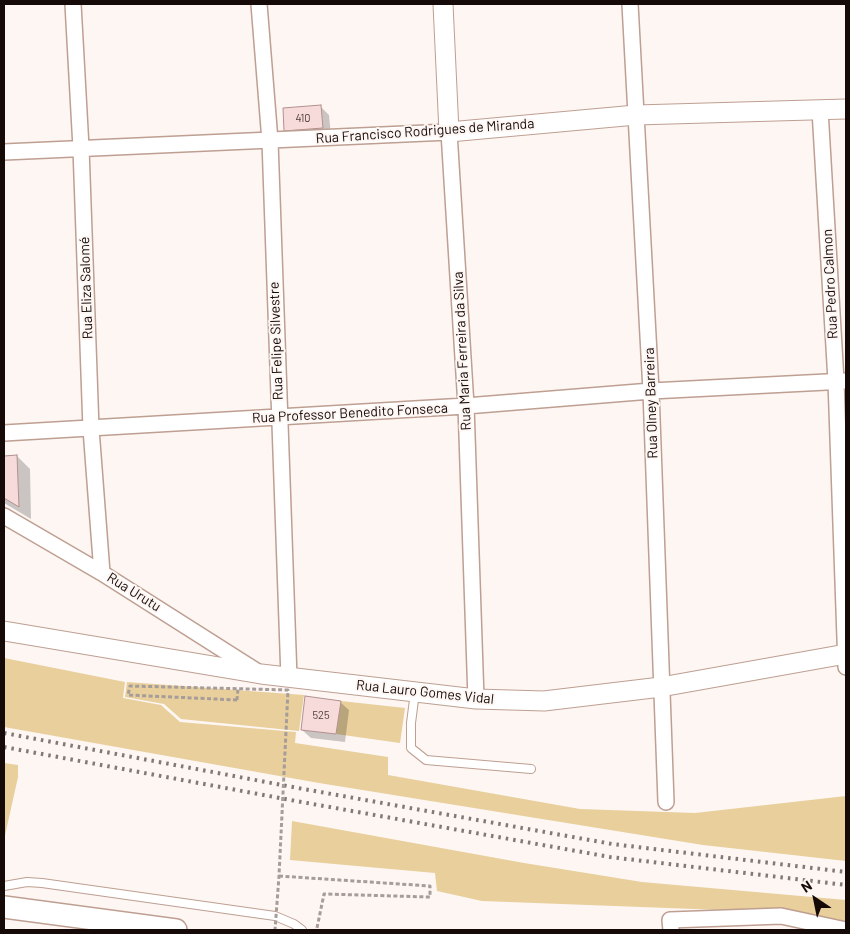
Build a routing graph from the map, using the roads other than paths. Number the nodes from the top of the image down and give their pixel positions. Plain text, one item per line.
1 (72, 4) edge
2 (259, 4) edge
3 (443, 4) edge
4 (630, 4) edge
5 (846, 109) edge
6 (820, 110) junction
7 (636, 115) junction
8 (448, 132) junction
9 (270, 141) junction
10 (81, 148) junction
11 (4, 152) edge
12 (841, 381) edge
13 (651, 391) junction
14 (466, 406) junction
15 (279, 416) junction
16 (91, 429) junction
17 (4, 433) edge
18 (4, 516) edge
19 (102, 572) junction
20 (4, 631) edge
21 (846, 657) edge
22 (261, 674) junction
23 (289, 678) junction
24 (661, 687) junction
25 (415, 692) junction
26 (476, 699) junction
27 (531, 769) dead end
28 (666, 802) dead end
29 (4, 886) edge
30 (4, 907) edge
31 (671, 925) edge
32 (176, 930) edge
33 (302, 930) edge
34 (846, 930) edge

1 - 10 street, Rua Eliza Salomé
2 - 9 street, Rua Felipe Silvestre
3 - 8 street, Rua Maria Ferreira da Silva
4 - 7 street, Rua Olney Barreira
5 - 6 street, Rua Francisco Rodrigues de Miranda
6 - 7 street, Rua Francisco Rodrigues de Miranda
6 - 12 street, Rua Pedro Calmon
7 - 8 street, Rua Francisco Rodrigues de Miranda
7 - 13 street, Rua Olney Barreira
8 - 9 street, Rua Francisco Rodrigues de Miranda
8 - 14 street, Rua Maria Ferreira da Silva
9 - 10 street, Rua Francisco Rodrigues de Miranda
9 - 15 street, Rua Felipe Silvestre
10 - 11 street, Rua Francisco Rodrigues de Miranda
10 - 16 street, Rua Eliza Salomé
12 - 13 street, Rua Professor Benedito Fonseca
12 - 21 street, Rua Pedro Calmon
13 - 14 street, Rua Professor Benedito Fonseca
13 - 24 street, Rua Olney Barreira
14 - 15 street, Rua Professor Benedito Fonseca
14 - 26 street, Rua Maria Ferreira da Silva
15 - 16 street, Rua Professor Benedito Fonseca
15 - 23 street, Rua Felipe Silvestre
16 - 17 street, Rua Professor Benedito Fonseca
16 - 19 street, Rua Eliza Salomé
18 - 19 street, Rua Urutu
19 - 22 street, Rua Urutu
20 - 22 street, Rua Lauro Gomes Vidal
21 - 24 street, Rua Lauro Gomes Vidal
22 - 23 street, Rua Lauro Gomes Vidal
23 - 25 street, Rua Lauro Gomes Vidal
24 - 26 street, Rua Lauro Gomes Vidal
24 - 28 street, Rua Olney Barreira
25 - 26 street, Rua Lauro Gomes Vidal
25 - 27 lane
29 - 33 lane
30 - 32 main road
31 - 34 street

